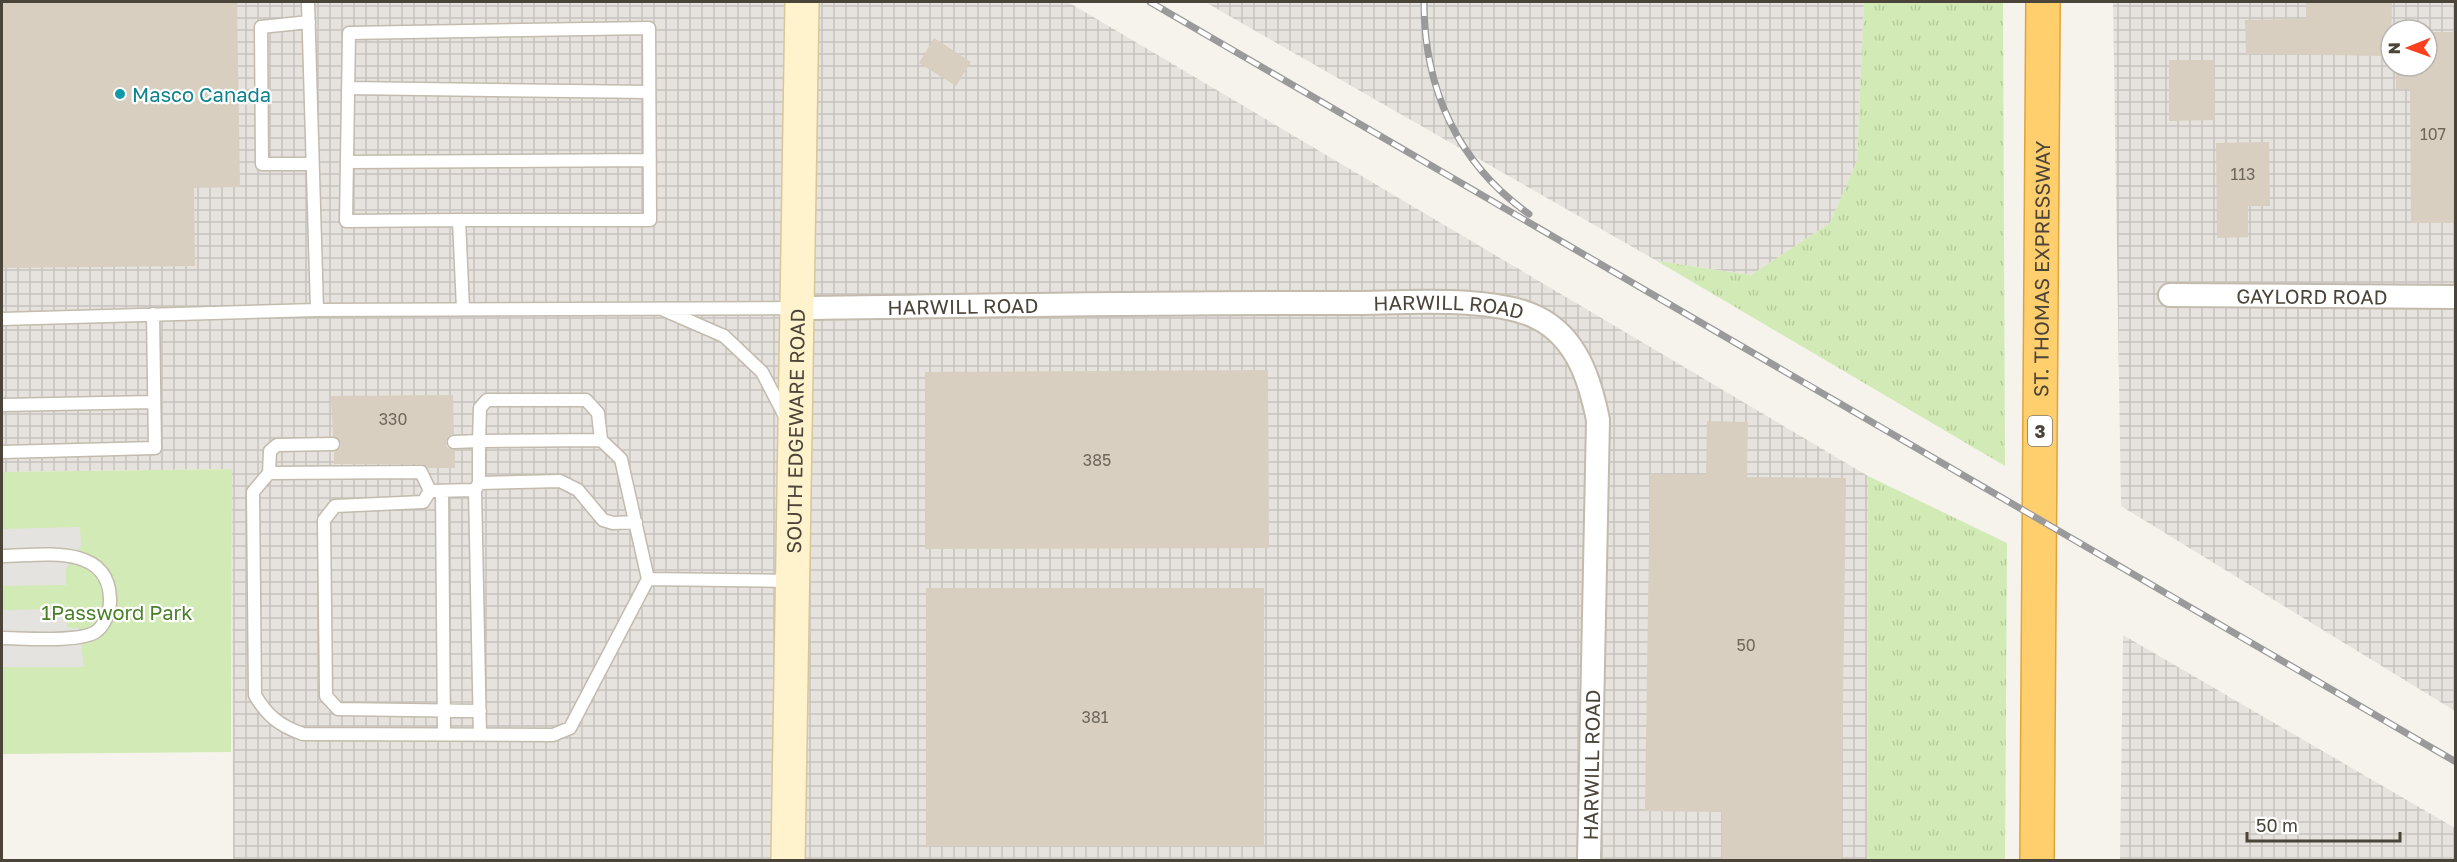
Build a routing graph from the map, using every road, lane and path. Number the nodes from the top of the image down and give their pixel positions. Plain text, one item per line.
1 (308, 2) edge
2 (802, 2) edge
3 (2043, 2) edge
4 (309, 22) junction
5 (348, 88) junction
6 (650, 92) junction
7 (650, 160) junction
8 (347, 162) junction
9 (312, 164) junction
10 (459, 220) junction
11 (2169, 295) dead end
12 (2456, 297) edge
13 (657, 308) junction
14 (797, 308) junction
15 (463, 309) junction
16 (317, 310) junction
17 (153, 314) junction
18 (2, 319) edge
19 (154, 402) junction
20 (2, 405) edge
21 (795, 436) junction
22 (601, 440) junction
23 (454, 441) dead end
24 (479, 441) junction
25 (333, 444) dead end
26 (2, 452) edge
27 (270, 473) junction
28 (477, 486) junction
29 (436, 491) junction
30 (636, 522) junction
31 (2, 556) edge
32 (648, 579) junction
33 (792, 582) junction
34 (2, 638) edge
35 (443, 710) junction
36 (480, 711) junction
37 (444, 734) junction
38 (480, 735) junction
39 (788, 861) edge
40 (1589, 861) edge
41 (2037, 861) edge

1 - 4 lane
2 - 14 main road, SOUTH EDGEWARE ROAD
3 - 41 highway, ST. THOMAS EXPRESSWAY / 3
4 - 9 lane
4 - 9 lane
5 - 6 lane
5 - 6 lane
5 - 8 lane
6 - 7 lane
7 - 8 lane
7 - 10 lane
8 - 10 lane
9 - 16 lane
10 - 15 lane
11 - 12 street, GAYLORD ROAD
13 - 14 lane
13 - 15 lane
13 - 21 lane
14 - 21 main road, SOUTH EDGEWARE ROAD
14 - 40 street, HARWILL ROAD
15 - 16 lane
16 - 17 lane
17 - 18 lane
17 - 19 lane
19 - 20 lane
19 - 26 lane
21 - 33 main road, SOUTH EDGEWARE ROAD
22 - 24 lane
22 - 24 lane
22 - 30 lane
23 - 24 lane
24 - 28 lane
25 - 27 lane
27 - 29 lane
27 - 37 lane
28 - 29 lane
28 - 30 lane
28 - 36 lane
29 - 35 lane
29 - 35 lane
30 - 32 lane
31 - 34 lane
32 - 33 lane
32 - 38 lane
33 - 39 main road, SOUTH EDGEWARE ROAD
35 - 36 lane
35 - 37 lane
36 - 38 lane
37 - 38 lane

